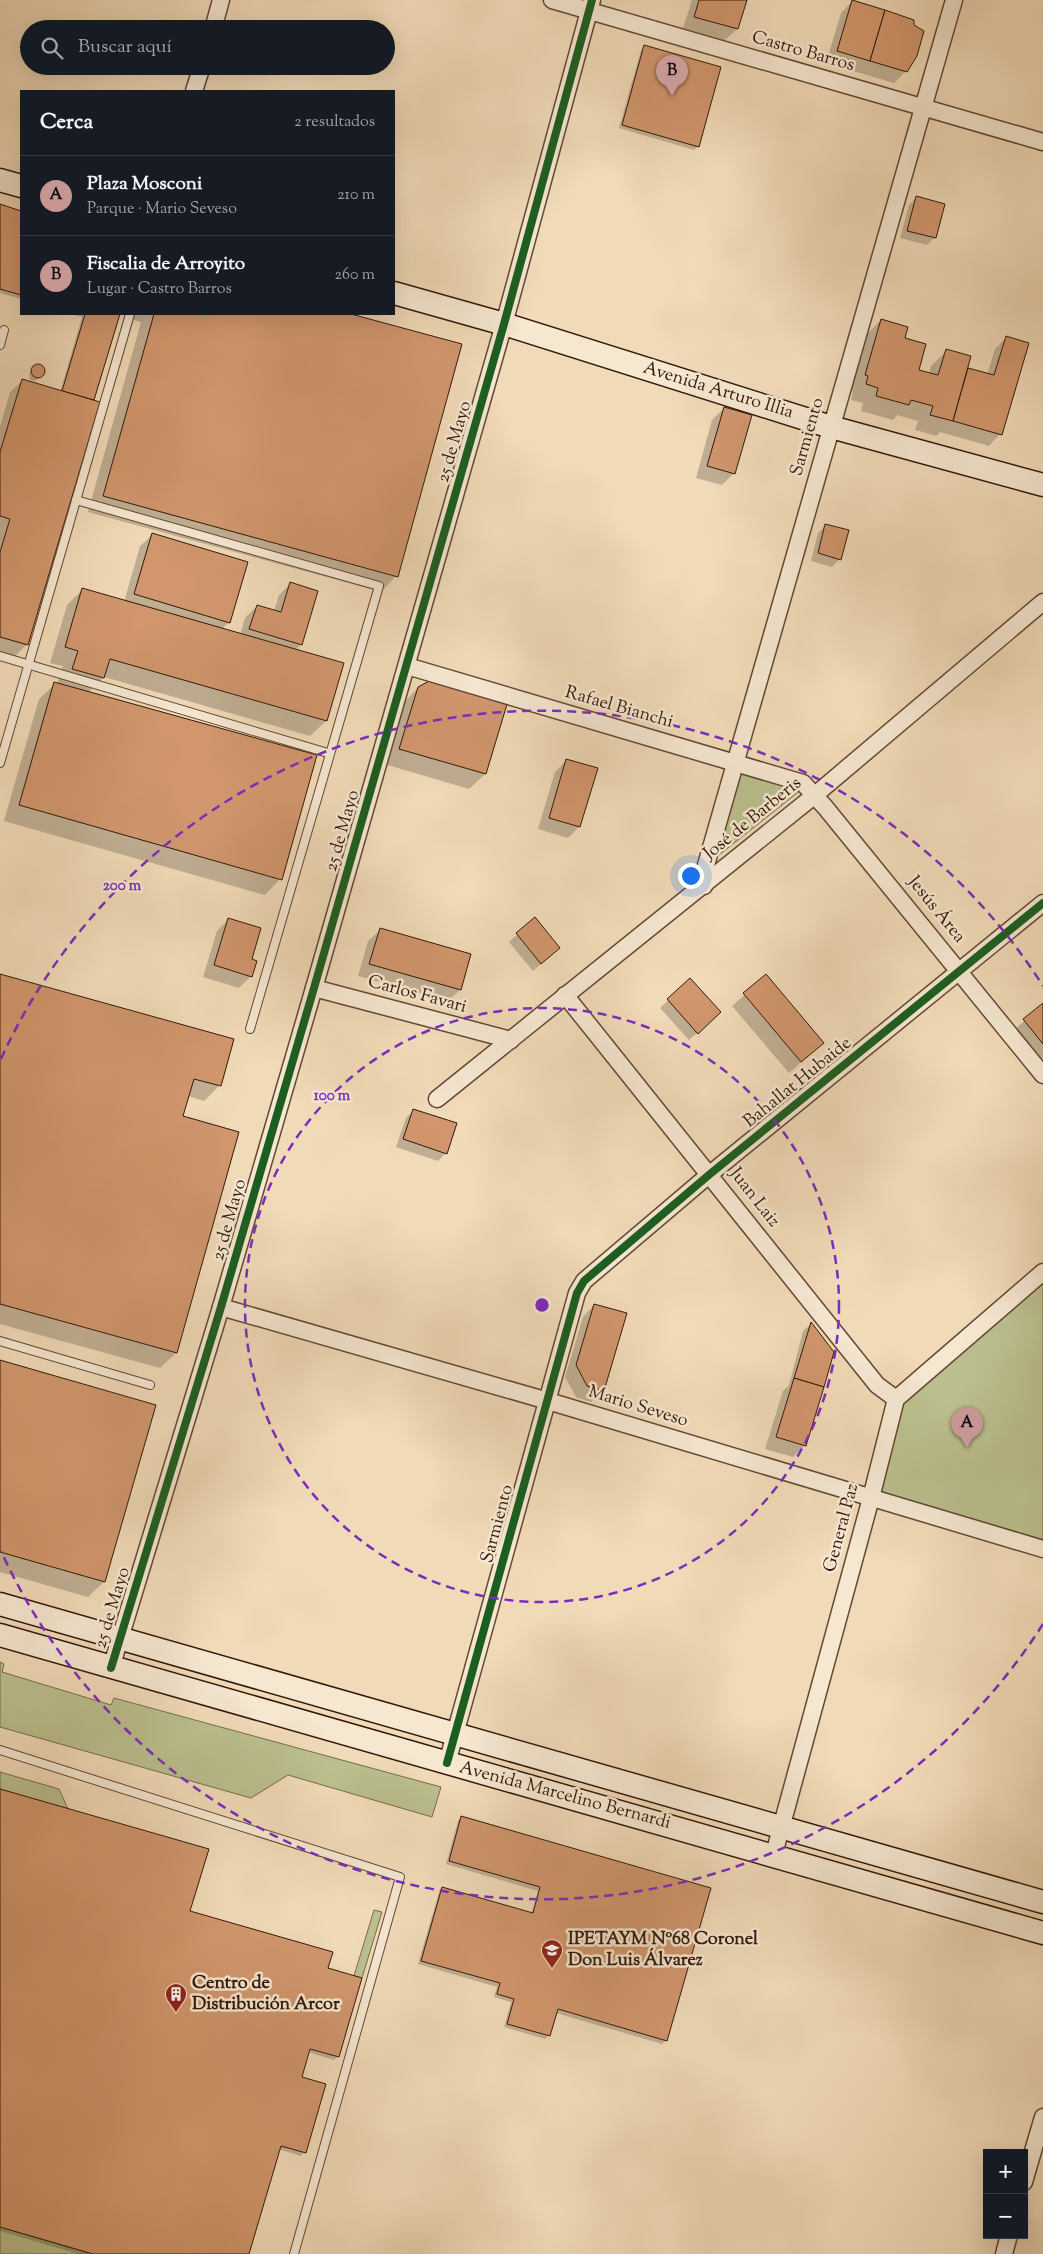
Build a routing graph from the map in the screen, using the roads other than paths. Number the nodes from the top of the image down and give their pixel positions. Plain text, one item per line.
1 (221, 0) edge
2 (552, 0) edge
3 (954, 0) edge
4 (591, 5) edge
5 (215, 20) edge
6 (199, 75) edge
7 (194, 90) edge
8 (923, 108) junction
9 (1043, 142) edge
10 (0, 180) edge
11 (20, 186) edge
12 (395, 293) edge
13 (130, 315) edge
14 (504, 324) junction
15 (4, 330) dead end
16 (0, 345) edge
17 (831, 427) junction
18 (1043, 485) edge
19 (76, 500) junction
20 (1043, 602) edge
21 (0, 656) edge
22 (28, 664) junction
23 (407, 666) junction
24 (328, 753) junction
25 (0, 763) edge
26 (735, 763) junction
27 (815, 795) junction
28 (704, 886) junction
29 (1043, 903) edge
30 (960, 972) junction
31 (314, 988) junction
32 (565, 995) junction
33 (250, 1028) dead end
34 (510, 1040) junction
35 (1043, 1075) edge
36 (437, 1099) dead end
37 (710, 1174) junction
38 (1043, 1272) edge
39 (577, 1293) joint
40 (221, 1307) junction
41 (0, 1341) edge
42 (150, 1385) dead end
43 (896, 1399) junction
44 (548, 1401) junction
45 (872, 1498) junction
46 (1043, 1549) edge
47 (0, 1604) edge
48 (0, 1635) edge
49 (120, 1638) junction
50 (111, 1668) junction
51 (456, 1735) junction
52 (0, 1750) edge
53 (447, 1763) junction
54 (781, 1827) junction
55 (774, 1854) junction
56 (1043, 1902) edge
57 (1043, 1933) edge
58 (1043, 2117) edge
59 (1028, 2168) edge
60 (1008, 2239) edge
61 (294, 2254) edge
62 (1004, 2254) edge

1 - 5 street
2 - 4 street, Castro Barros
3 - 8 street, Sarmiento
4 - 8 street, Castro Barros
4 - 14 street, 25 de Mayo
6 - 7 street
8 - 9 street, Castro Barros
8 - 17 street, Sarmiento
10 - 11 main road
12 - 14 main road, Avenida Arturo Illia
13 - 19 lane
14 - 17 main road, Avenida Arturo Illia
14 - 23 street, 25 de Mayo
15 - 16 lane
17 - 18 main road, Avenida Arturo Illia
17 - 26 street, Sarmiento
19 - 22 lane
19 - 24 lane
20 - 27 street, José de Barberis
21 - 22 lane
22 - 24 lane
22 - 25 lane
23 - 26 street, Rafael Bianchi
23 - 31 street, 25 de Mayo
24 - 33 lane
26 - 27 street, Rafael Bianchi
26 - 28 street, Sarmiento
27 - 28 street, José de Barberis
27 - 30 street, Jesús Área
28 - 32 street, José de Barberis
29 - 30 street, Bahallat Hubaide
30 - 35 street, Jesús Área
30 - 37 street, Bahallat Hubaide
31 - 34 street, Carlos Favari
31 - 40 street, 25 de Mayo
32 - 34 street, José de Barberis
32 - 37 street, Juan Laiz
34 - 36 street, José de Barberis
37 - 39 street, Bahallat Hubaide
37 - 43 street, Juan Laiz
38 - 43 street
39 - 44 street, Sarmiento
40 - 44 street, Mario Seveso
40 - 49 street, 25 de Mayo
41 - 42 lane
43 - 45 street, General Paz
44 - 45 street, Mario Seveso
44 - 51 street, Sarmiento
45 - 46 street, Mario Seveso
45 - 54 street, General Paz
47 - 49 main road, Avenida Marcelino Bernardi
48 - 50 main road, Avenida Marcelino Bernardi
49 - 50 street, 25 de Mayo
49 - 51 main road, Avenida Marcelino Bernardi
50 - 53 main road, Avenida Marcelino Bernardi
51 - 53 street, Sarmiento
51 - 54 main road, Avenida Marcelino Bernardi
52 - 61 lane
53 - 55 main road, Avenida Marcelino Bernardi
54 - 55 street, General Paz
54 - 56 main road, Avenida Marcelino Bernardi
55 - 57 main road, Avenida Marcelino Bernardi
58 - 59 street
60 - 62 street

